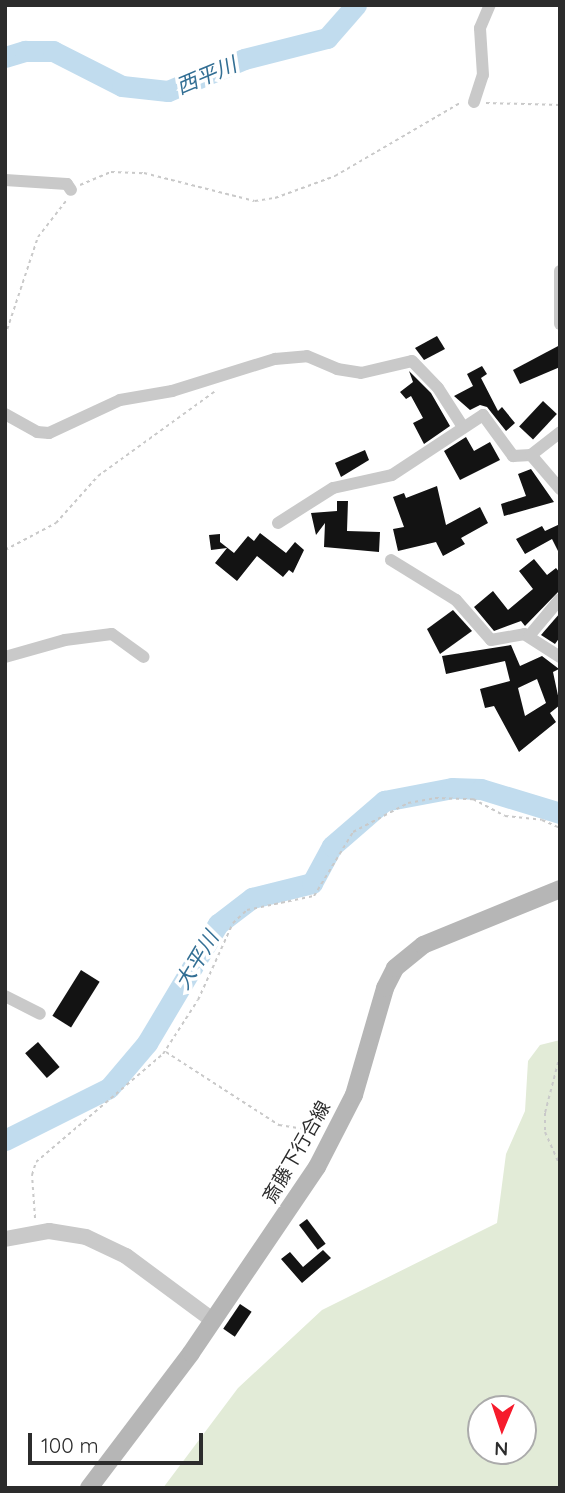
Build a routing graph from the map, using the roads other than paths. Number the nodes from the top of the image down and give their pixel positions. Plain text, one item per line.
1 (490, 5) edge
2 (474, 102) road end
3 (5, 180) edge
4 (71, 190) road end
5 (560, 271) edge
6 (560, 324) edge
7 (5, 414) edge
8 (463, 427) junction
9 (560, 432) edge
10 (531, 454) junction
11 (560, 489) edge
12 (278, 523) dead end
13 (391, 560) dead end
14 (560, 599) edge
15 (529, 636) junction
16 (5, 657) edge
17 (144, 657) dead end
18 (560, 657) edge
19 (560, 889) edge
20 (5, 996) edge
21 (40, 1014) dead end
22 (5, 1239) edge
23 (214, 1321) junction
24 (89, 1488) edge

1 - 2 street
3 - 4 street
5 - 6 street
7 - 8 street
8 - 10 street
8 - 12 street
9 - 10 street
10 - 11 street
13 - 15 street
14 - 15 street
15 - 18 street
16 - 17 street
19 - 23 main road, 斎藤下行合線
20 - 21 street
22 - 23 street
23 - 24 main road, 斎藤下行合線

